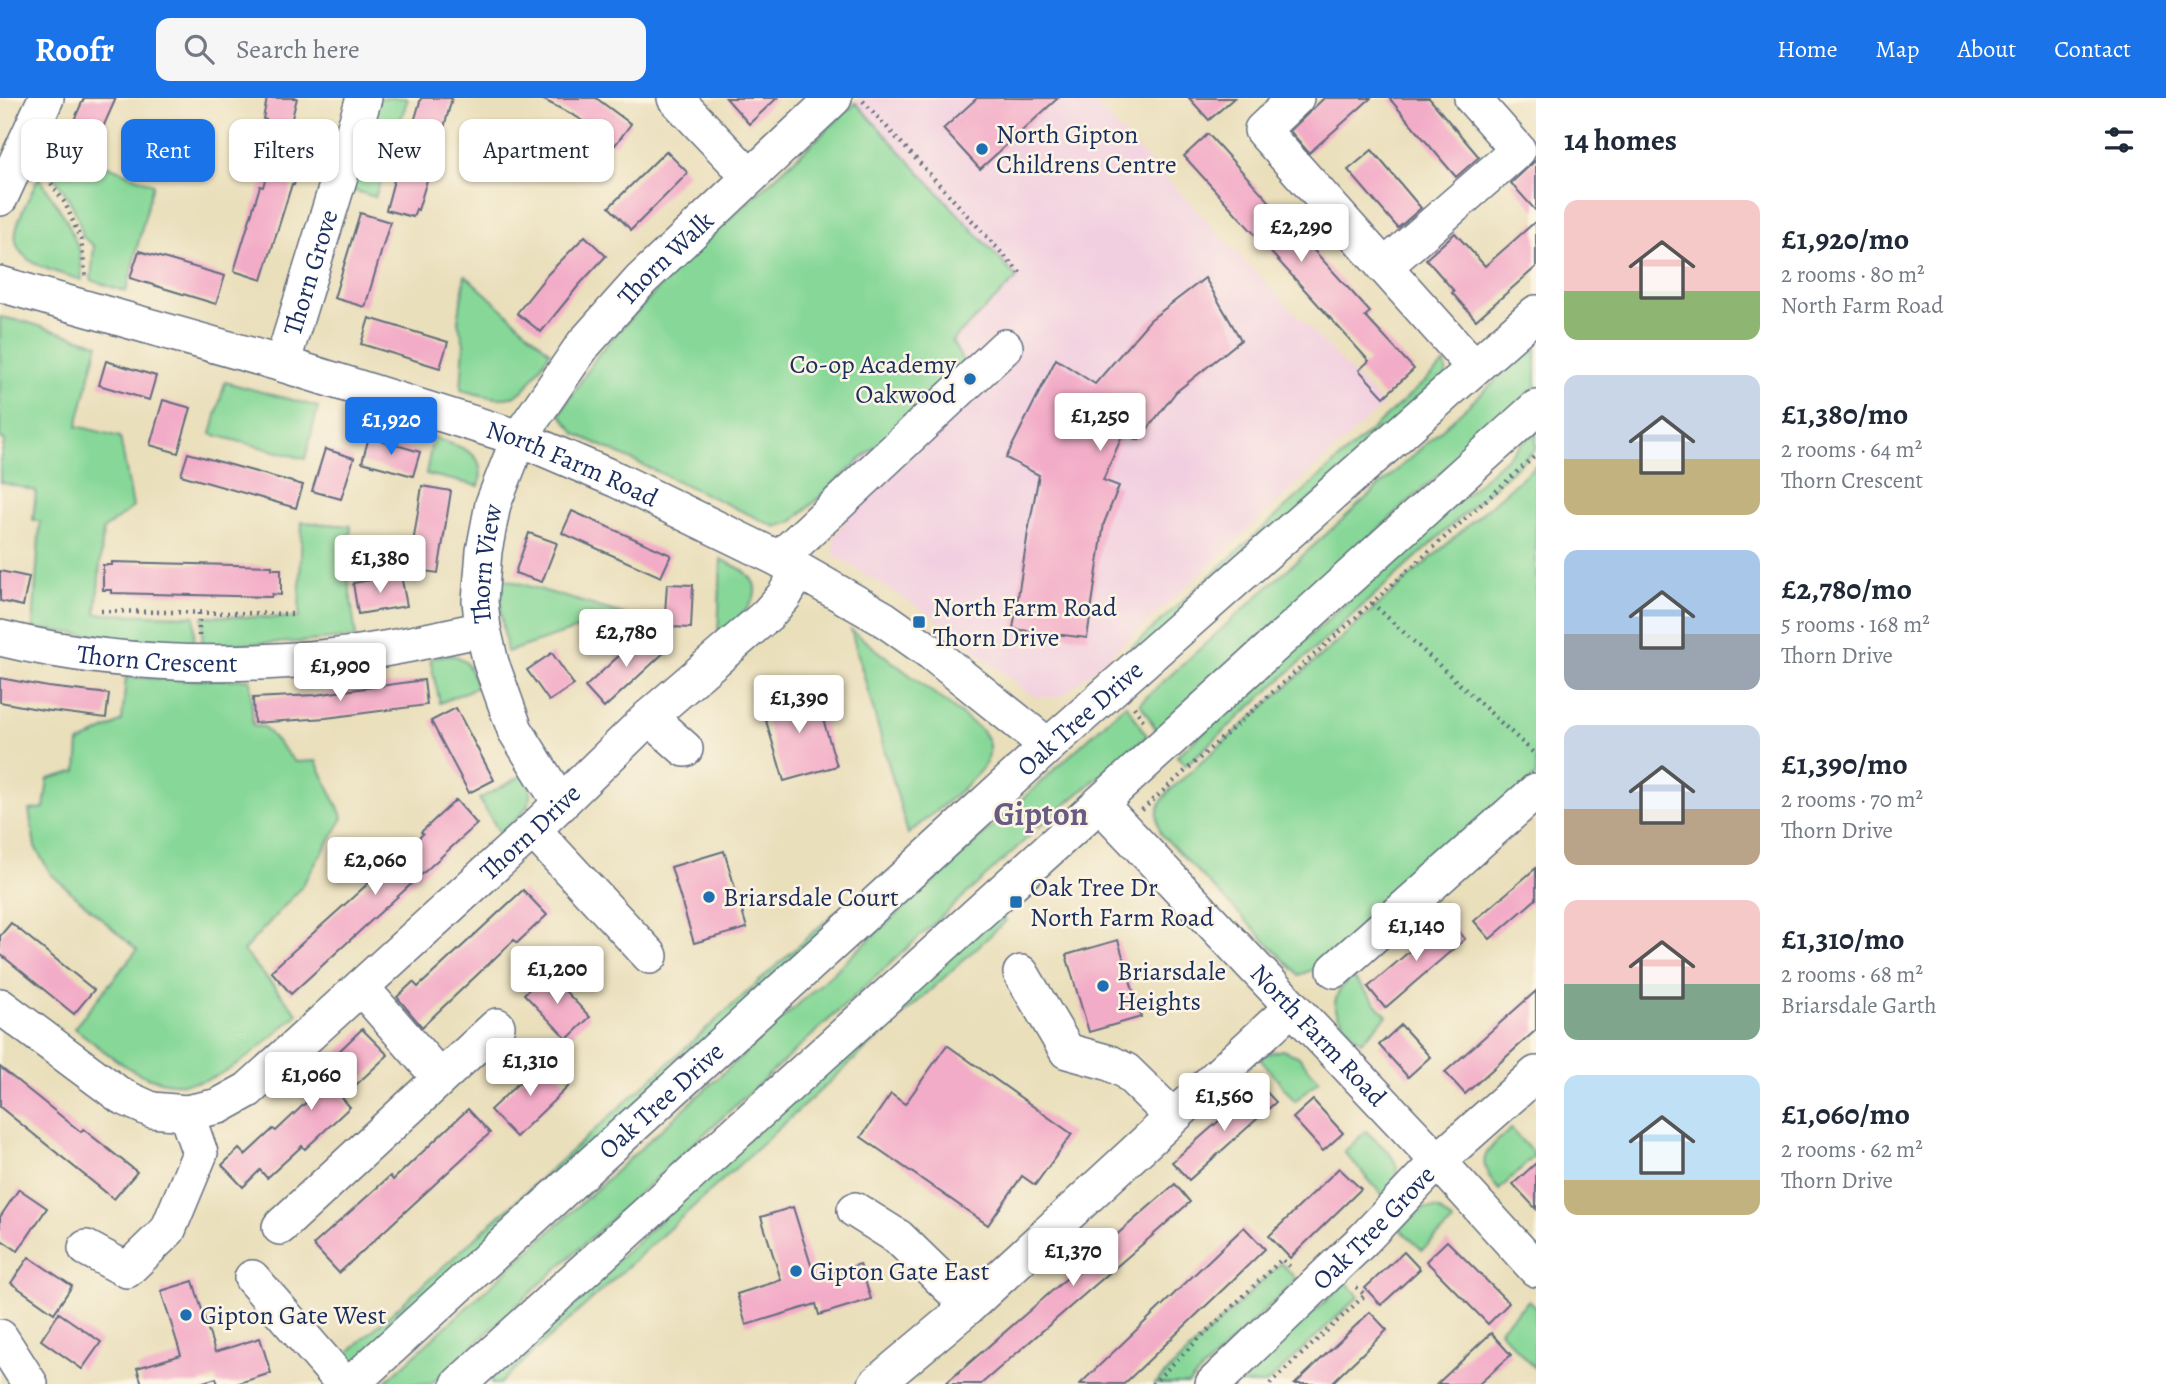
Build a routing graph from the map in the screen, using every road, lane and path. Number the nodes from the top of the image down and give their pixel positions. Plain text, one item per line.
1 (46, 98) edge
2 (364, 98) edge
3 (675, 98) edge
4 (834, 98) edge
5 (860, 98) edge
6 (1472, 98) edge
7 (1284, 102) edge
8 (1527, 142) edge
9 (18, 158) junction
10 (750, 177) junction
11 (0, 198) edge
12 (1384, 267) junction
13 (1021, 274) dead end
14 (0, 284) edge
15 (82, 308) junction
16 (1536, 313) edge
17 (1005, 347) dead end
18 (282, 364) junction
19 (1474, 367) junction
20 (1536, 408) edge
21 (519, 438) junction
22 (1536, 455) edge
23 (789, 565) junction
24 (1372, 603) junction
25 (101, 611) dead end
26 (294, 614) dead end
27 (483, 629) junction
28 (0, 638) edge
29 (649, 717) junction
30 (1048, 746) junction
31 (685, 749) dead end
32 (1536, 755) edge
33 (1536, 791) edge
34 (561, 804) junction
35 (1112, 816) junction
36 (533, 830) junction
37 (650, 956) dead end
38 (1335, 970) dead end
39 (1021, 973) dead end
40 (361, 987) junction
41 (0, 1006) edge
42 (1291, 1008) junction
43 (497, 1026) dead end
44 (1536, 1074) edge
45 (440, 1078) junction
46 (186, 1113) junction
47 (1173, 1117) junction
48 (1438, 1161) junction
49 (855, 1210) dead end
50 (280, 1227) dead end
51 (86, 1248) dead end
52 (1536, 1269) edge
53 (253, 1278) dead end
54 (1324, 1278) junction
55 (969, 1306) junction
56 (0, 1337) edge
57 (30, 1384) edge
58 (344, 1384) edge
59 (351, 1384) edge
60 (459, 1384) edge
61 (876, 1384) edge
62 (1152, 1384) edge
63 (1213, 1384) edge
64 (1270, 1384) edge

1 - 9 street
2 - 18 street, Thorn Grove
3 - 10 street
4 - 10 street, Thorn Walk
5 - 13 path
6 - 8 street
7 - 12 street
8 - 12 street
9 - 11 street
9 - 15 path
10 - 21 street, Thorn Walk
12 - 19 street
14 - 15 street, North Farm Road
15 - 18 street, North Farm Road
16 - 19 street, Oak Tree Drive
17 - 23 street, Thorn Drive
18 - 21 street, North Farm Road
19 - 30 street, Oak Tree Drive
20 - 35 street
21 - 23 street, North Farm Road
21 - 27 street, Thorn View
22 - 24 path
23 - 29 street, Thorn Drive
23 - 30 street, North Farm Road
24 - 32 path
24 - 35 path
25 - 26 path
27 - 28 street, Thorn Crescent
27 - 34 street, Thorn View
29 - 31 street
29 - 34 street, Thorn Drive
30 - 59 street, Oak Tree Drive
33 - 38 street
34 - 36 street, Thorn Drive
35 - 42 street, North Farm Road
35 - 60 street
36 - 37 street
36 - 40 street, Thorn Drive
39 - 47 street
40 - 45 street
40 - 46 street, Thorn Drive
41 - 46 street, Thorn Drive
42 - 47 street
42 - 48 street, North Farm Road
43 - 45 street
44 - 48 street, Oak Tree Grove
45 - 50 street
46 - 51 street
47 - 55 street
48 - 52 street, North Farm Road
48 - 54 street, Oak Tree Grove
49 - 55 street
53 - 58 street
54 - 62 path
54 - 63 street, Oak Tree Grove
54 - 64 path
55 - 61 street
56 - 57 street

